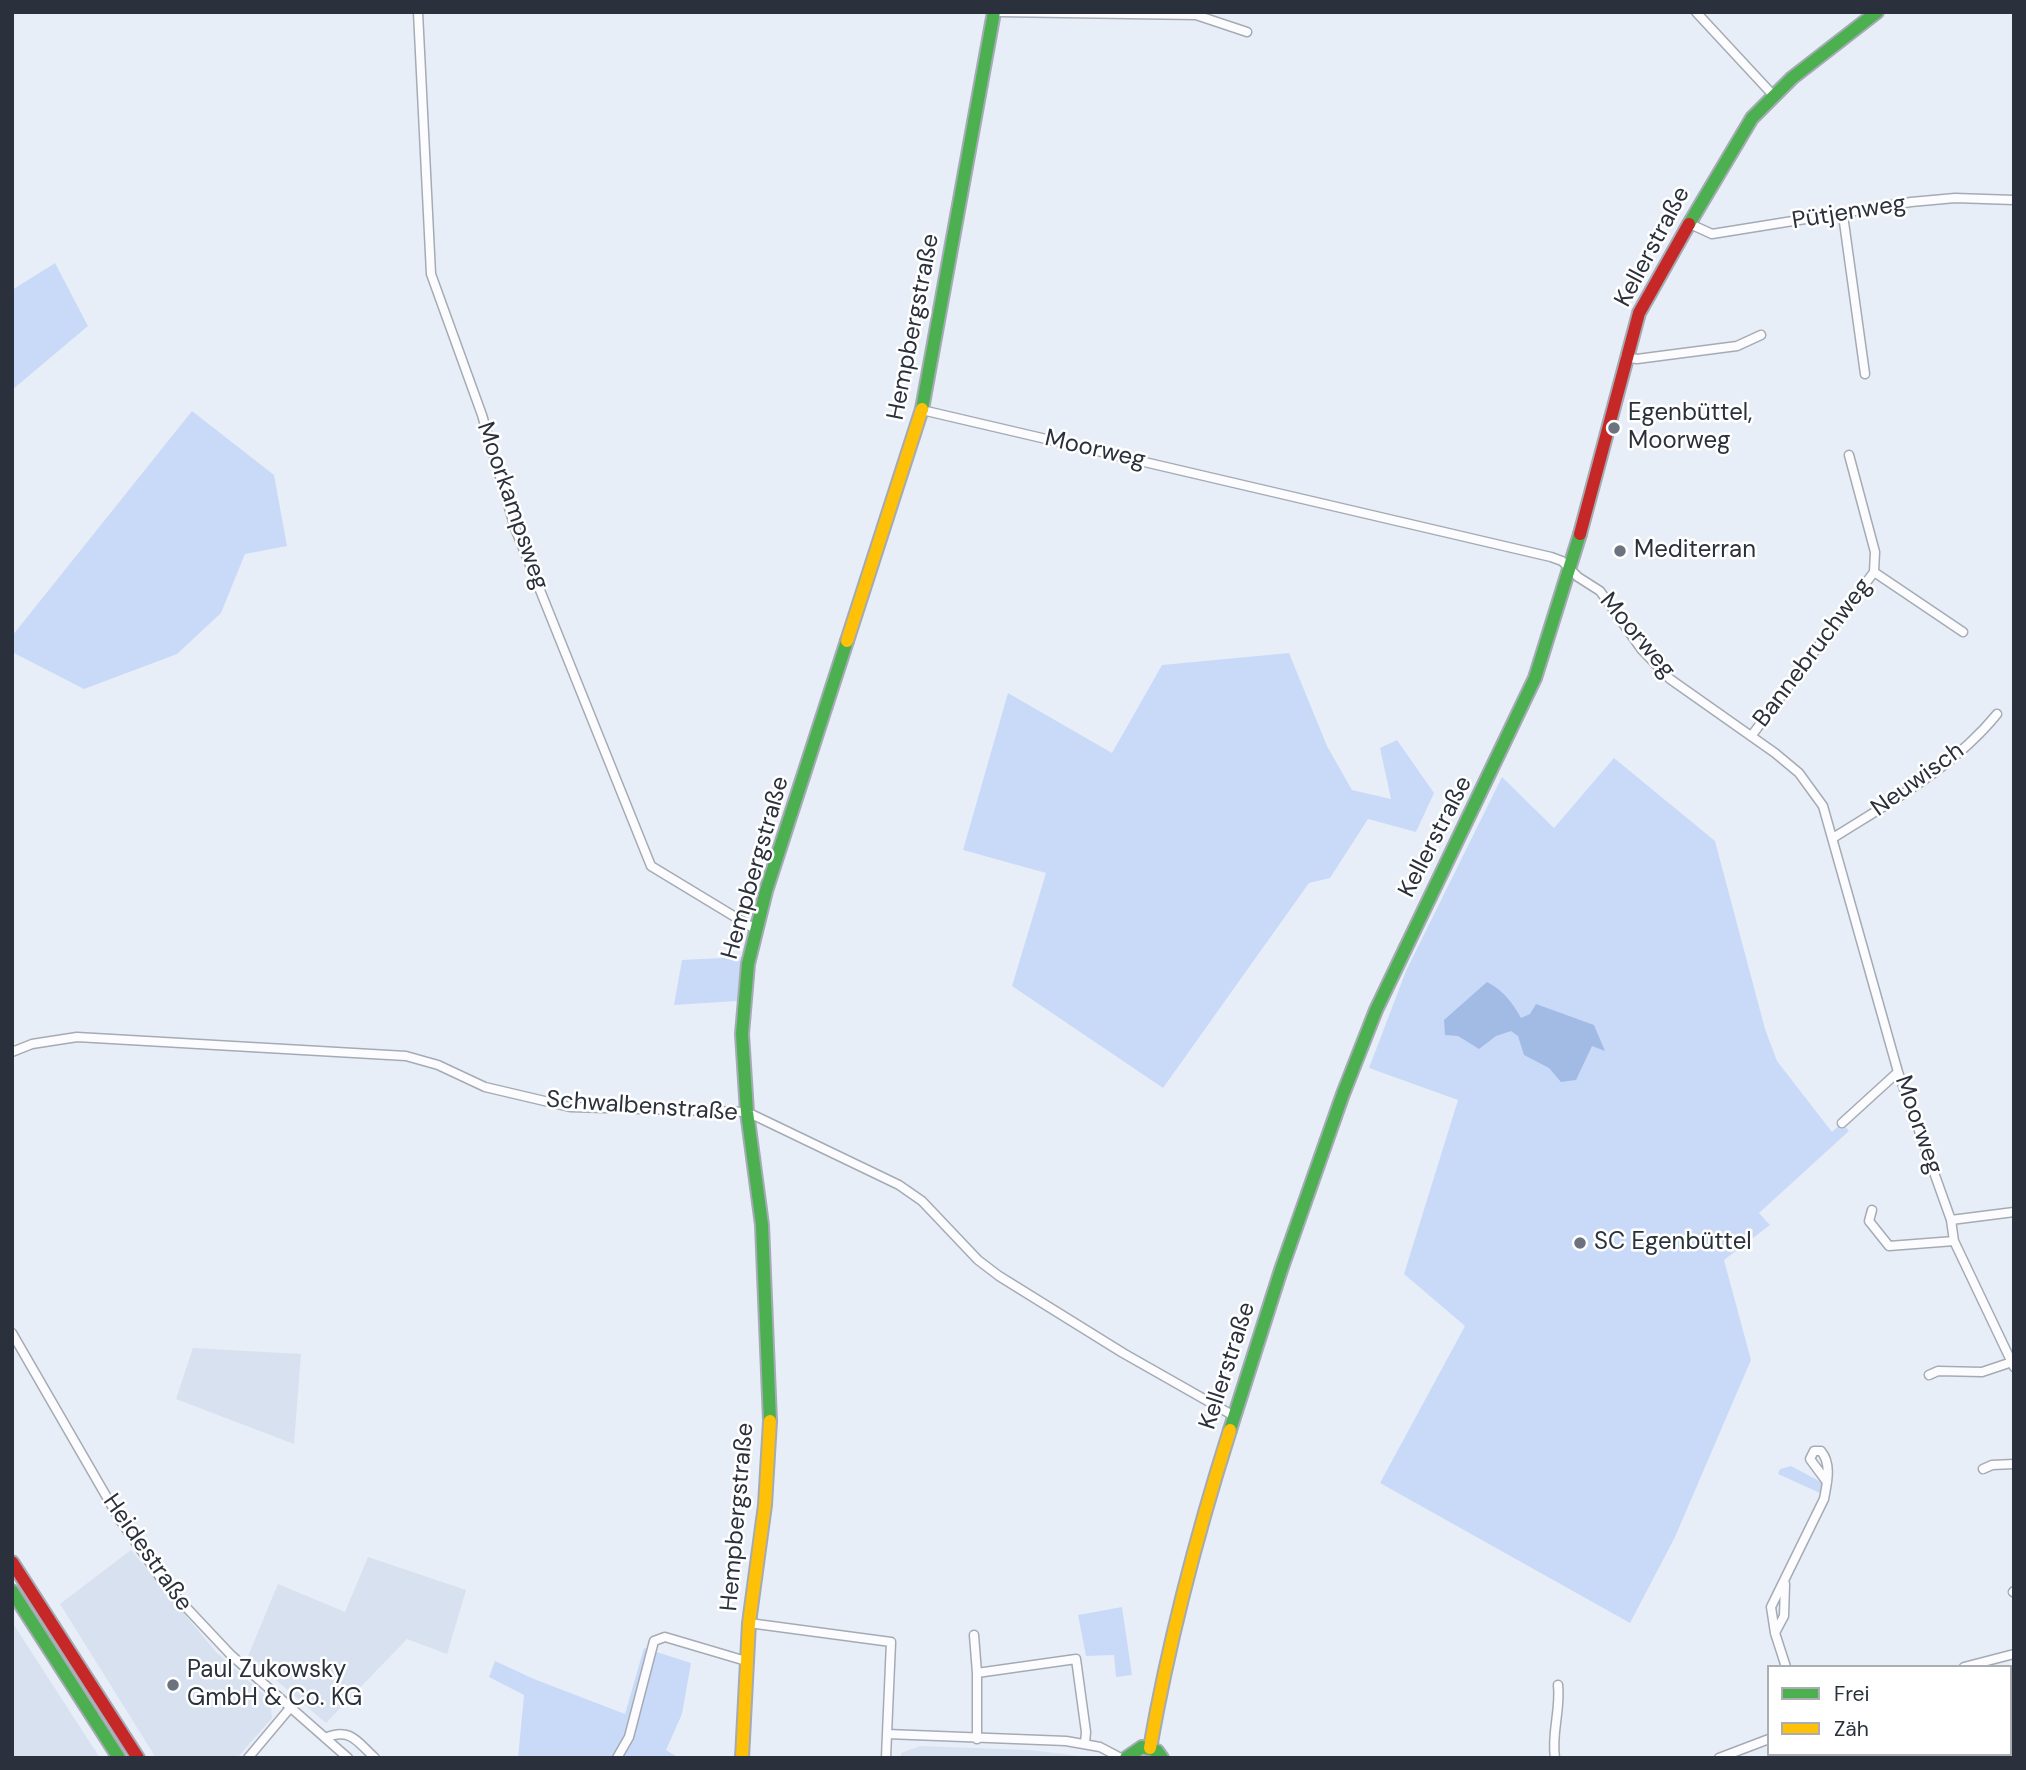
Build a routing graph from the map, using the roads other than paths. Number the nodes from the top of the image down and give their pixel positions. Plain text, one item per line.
1 (418, 12) edge
2 (993, 12) edge
3 (999, 12) edge
4 (1696, 12) edge
5 (1877, 12) edge
6 (1247, 32) dead end
7 (1773, 95) junction
8 (2014, 200) edge
9 (1843, 215) junction
10 (1688, 223) junction
11 (1761, 335) dead end
12 (1625, 357) junction
13 (1865, 374) dead end
14 (922, 411) junction
15 (1849, 456) dead end
16 (1571, 569) junction
17 (1874, 572) junction
18 (1963, 632) dead end
19 (1997, 714) dead end
20 (1752, 734) junction
21 (1833, 838) junction
22 (755, 929) junction
23 (12, 1052) edge
24 (1898, 1072) junction
25 (747, 1112) junction
26 (1842, 1124) dead end
27 (1872, 1210) dead end
28 (2014, 1212) edge
29 (1951, 1220) junction
30 (1954, 1241) junction
31 (12, 1333) edge
32 (2013, 1365) edge
33 (1930, 1375) dead end
34 (1234, 1416) junction
35 (2014, 1464) edge
36 (1983, 1469) dead end
37 (1827, 1482) dead end
38 (12, 1562) edge
39 (1785, 1584) junction
40 (12, 1591) edge
41 (749, 1623) junction
42 (1774, 1633) junction
43 (974, 1635) dead end
44 (2014, 1654) edge
45 (746, 1661) junction
46 (1785, 1665) edge
47 (1972, 1665) edge
48 (977, 1673) junction
49 (1558, 1685) dead end
50 (290, 1708) junction
51 (887, 1734) junction
52 (325, 1738) junction
53 (977, 1739) junction
54 (1767, 1740) edge
55 (1085, 1744) junction
56 (1150, 1748) junction
57 (617, 1755) edge
58 (119, 1758) edge
59 (138, 1758) edge
60 (248, 1758) edge
61 (348, 1758) edge
62 (375, 1758) edge
63 (743, 1758) edge
64 (886, 1758) edge
65 (1123, 1758) edge
66 (1162, 1758) edge
67 (1555, 1758) edge
68 (1719, 1758) edge

1 - 22 street, Moorkampsweg
2 - 14 main road, Hempbergstraße
3 - 6 street
4 - 7 street
5 - 7 main road, Kellerstraße
7 - 10 main road, Kellerstraße
8 - 9 street, Pütjenweg
9 - 10 street, Pütjenweg
9 - 13 street
10 - 12 main road, Kellerstraße
11 - 12 street
12 - 16 main road, Kellerstraße
14 - 16 street, Moorweg
14 - 22 main road, Hempbergstraße
15 - 17 street, Bannebruchweg
16 - 20 street, Moorweg
16 - 34 main road, Kellerstraße
17 - 18 street, Bannebruchweg
17 - 20 street, Bannebruchweg
19 - 21 street, Neuwisch
20 - 21 street, Moorweg
21 - 24 street, Moorweg
22 - 25 main road, Hempbergstraße
23 - 25 street, Schwalbenstraße
24 - 26 street
24 - 29 street, Moorweg
25 - 34 street, Schwalbenstraße
25 - 41 main road, Hempbergstraße
27 - 30 street
28 - 29 street
29 - 30 street, Moorweg
30 - 32 street, Moorweg
31 - 50 street, Heidestraße
32 - 33 street
34 - 56 main road, Kellerstraße
35 - 36 street
37 - 39 street
38 - 59 main road
39 - 42 street
39 - 42 street
40 - 58 main road
41 - 45 main road, Hempbergstraße
41 - 51 street
42 - 46 street
43 - 48 street
44 - 47 street
45 - 57 street
45 - 63 main road, Hempbergstraße
48 - 53 street
48 - 55 street
49 - 67 street
50 - 52 street, Heidestraße
50 - 60 street
51 - 53 street
51 - 64 street
52 - 61 street, Heidestraße
52 - 62 street
53 - 55 street
54 - 68 street
55 - 65 street
56 - 65 main road
56 - 66 main road

